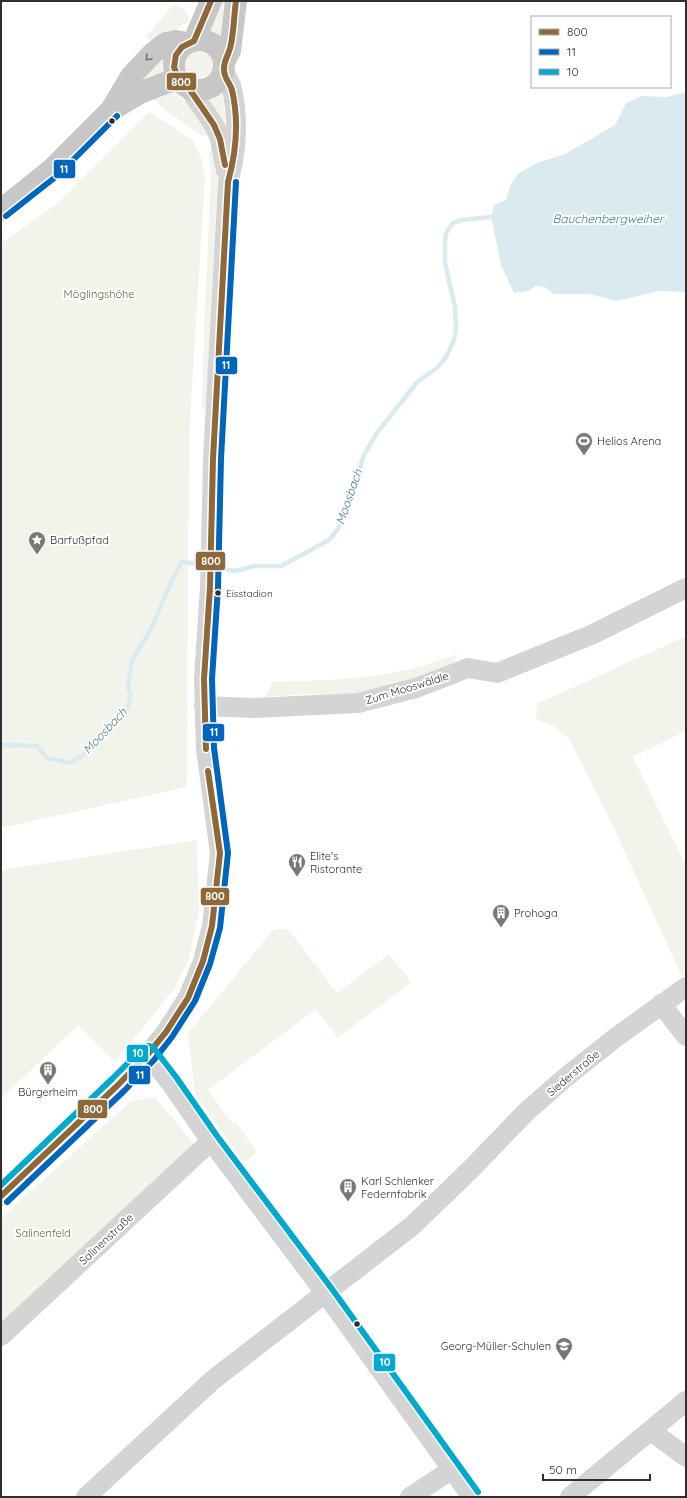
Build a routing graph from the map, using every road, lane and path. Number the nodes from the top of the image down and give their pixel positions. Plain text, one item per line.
1 (211, 1) edge
2 (236, 1) edge
3 (190, 42) junction
4 (224, 67) junction
5 (184, 84) junction
6 (111, 110) junction
7 (228, 182) junction
8 (1, 210) edge
9 (686, 588) edge
10 (204, 706) junction
11 (686, 987) edge
12 (661, 1004) junction
13 (686, 1036) edge
14 (148, 1054) junction
15 (211, 1141) junction
16 (1, 1196) edge
17 (326, 1294) junction
18 (1, 1336) edge
19 (686, 1401) edge
20 (651, 1431) junction
21 (686, 1457) edge
22 (451, 1470) junction
23 (86, 1497) edge
24 (410, 1497) edge
25 (472, 1497) edge
26 (570, 1497) edge

1 - 3 main road
2 - 4 main road
3 - 4 main road
3 - 5 main road
3 -> 6 main road
4 - 5 main road
4 - 7 street
5 - 6 main road
5 - 7 street
6 - 8 main road
7 - 10 street
9 - 10 street, Zum Mooswäldle
10 - 14 street
11 - 12 street, Siederstraße
12 - 13 street
12 - 17 street, Siederstraße
14 - 15 street
14 - 16 street
15 - 17 street
15 - 18 street, Salinenstraße
17 - 22 street
17 - 23 street, Siederstraße
19 - 20 street
20 - 21 street
20 - 26 street
22 - 24 street
22 - 25 street

